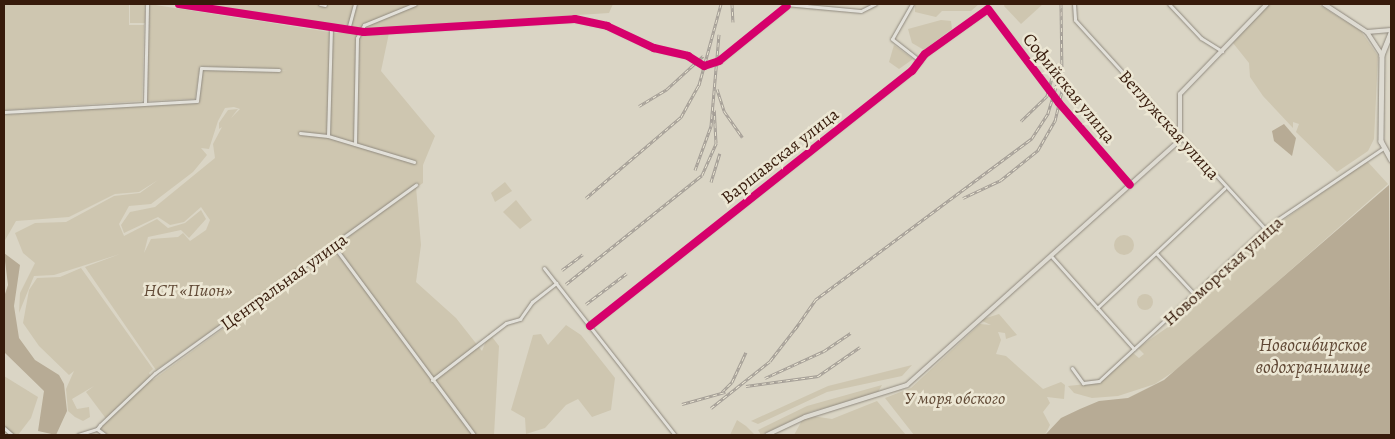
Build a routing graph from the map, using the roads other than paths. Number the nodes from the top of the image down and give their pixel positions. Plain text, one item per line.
1 (148, 4) edge
2 (179, 4) edge
3 (320, 4) edge
4 (356, 4) edge
5 (415, 4) edge
6 (875, 4) edge
7 (912, 4) edge
8 (1074, 4) edge
9 (1169, 4) edge
10 (1267, 4) edge
11 (1324, 4) edge
12 (325, 5) dead end
13 (786, 5) edge
14 (988, 9) joint
15 (349, 26) dead end
16 (331, 30) junction
17 (360, 31) junction
18 (1368, 32) junction
19 (1391, 32) edge
20 (1222, 51) junction
21 (1382, 55) junction
22 (920, 61) junction
23 (279, 70) dead end
24 (145, 103) junction
25 (4, 112) edge
26 (300, 133) dead end
27 (328, 136) junction
28 (1180, 140) junction
29 (356, 144) junction
30 (1382, 148) junction
31 (1391, 159) edge
32 (414, 162) dead end
33 (1130, 185) junction
34 (416, 186) dead end
35 (1225, 188) junction
36 (1265, 228) junction
37 (336, 249) dead end
38 (1156, 253) junction
39 (1052, 257) junction
40 (544, 268) dead end
41 (556, 284) junction
42 (1195, 295) junction
43 (1097, 308) junction
44 (590, 326) junction
45 (1134, 349) junction
46 (1072, 368) dead end
47 (432, 380) junction
48 (4, 428) edge
49 (97, 428) junction
50 (12, 435) edge
51 (78, 435) edge
52 (105, 435) edge
53 (474, 435) edge
54 (675, 435) edge
55 (767, 435) edge

1 - 24 street
2 - 16 street
3 - 12 street
4 - 15 street
5 - 17 street
6 - 13 street
7 - 22 street
8 - 28 street, Ветлужская улица
9 - 20 street
10 - 20 main road
11 - 18 main road
13 - 17 street
14 - 22 street, Варшавская улица
14 - 33 street, Софийская улица
16 - 17 street
16 - 27 street
17 - 29 street
18 - 19 main road
18 - 21 main road
19 - 21 highway
20 - 28 main road
21 - 30 highway
22 - 44 street, Варшавская улица
23 - 24 street
24 - 25 street
26 - 27 street
27 - 29 street
28 - 33 main road
28 - 35 street, Ветлужская улица
29 - 32 street
30 - 31 highway
30 - 36 street, Новоморская улица
33 - 39 main road
34 - 49 street, Центральная улица
35 - 36 street, Ветлужская улица
35 - 38 street
36 - 42 street, Новоморская улица
37 - 47 street
38 - 42 street
38 - 43 street
39 - 43 street
39 - 55 main road
40 - 41 street
41 - 44 street
41 - 47 street
42 - 45 street, Новоморская улица
43 - 45 street
44 - 54 street
45 - 46 street, Новоморская улица
47 - 53 street
48 - 50 street
49 - 51 street
49 - 52 street

